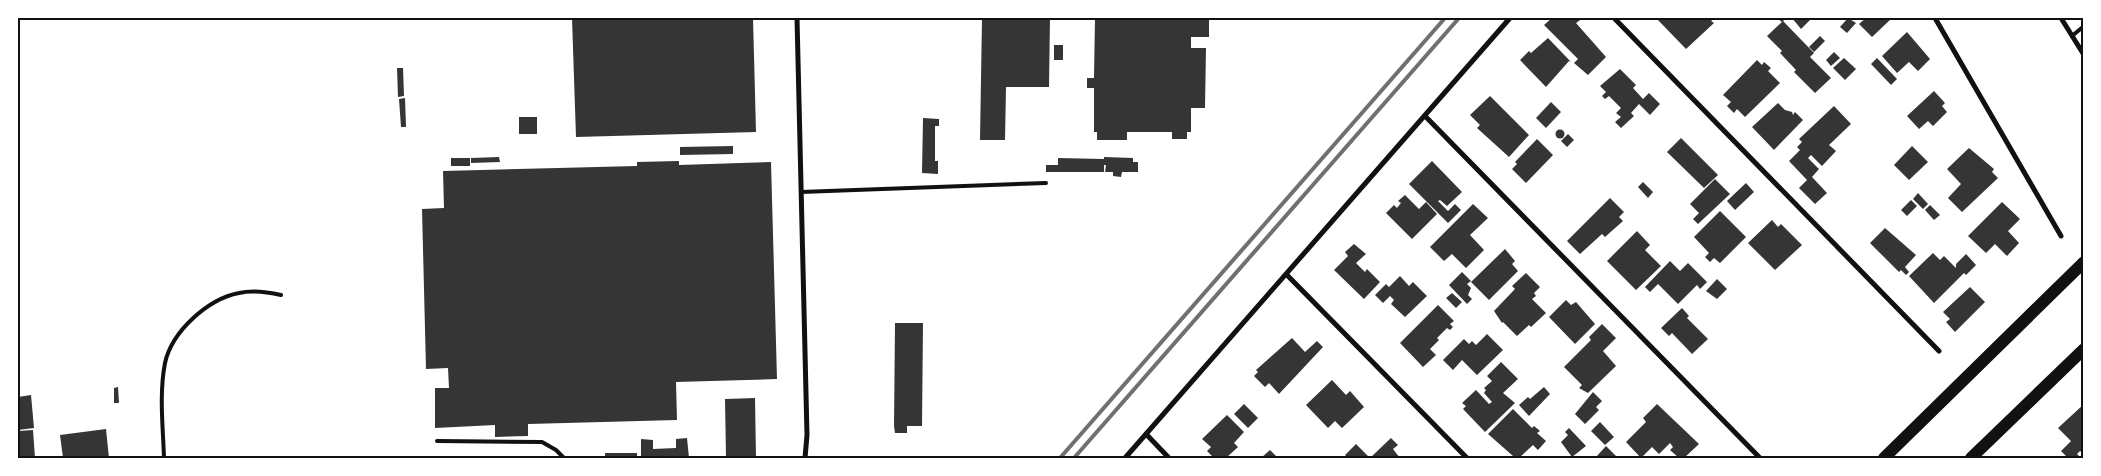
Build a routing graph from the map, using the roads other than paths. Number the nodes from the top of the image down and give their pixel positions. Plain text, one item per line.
1 (797, 18) edge
2 (1510, 18) edge
3 (1614, 18) edge
4 (1935, 18) edge
5 (2061, 18) edge
6 (2084, 26) edge
7 (2072, 36) junction
8 (2084, 55) edge
9 (1425, 116) junction
10 (1046, 183) dead end
11 (801, 192) junction
12 (2061, 236) dead end
13 (2084, 262) edge
14 (1287, 275) junction
15 (281, 295) dead end
16 (2084, 349) edge
17 (1939, 351) dead end
18 (1146, 434) junction
19 (437, 441) dead end
20 (164, 458) edge
21 (564, 458) edge
22 (805, 458) edge
23 (1125, 458) edge
24 (1169, 458) edge
25 (1467, 458) edge
26 (1760, 458) edge
27 (1884, 458) edge
28 (1971, 458) edge

1 - 11 street
2 - 9 street
3 - 17 street
4 - 12 street
5 - 7 street
6 - 7 lane
7 - 8 street
9 - 14 street
9 - 26 street
10 - 11 lane
11 - 22 street
13 - 27 main road
14 - 18 street
14 - 25 street
15 - 20 lane
16 - 28 main road
18 - 23 street
18 - 24 street
19 - 21 lane

